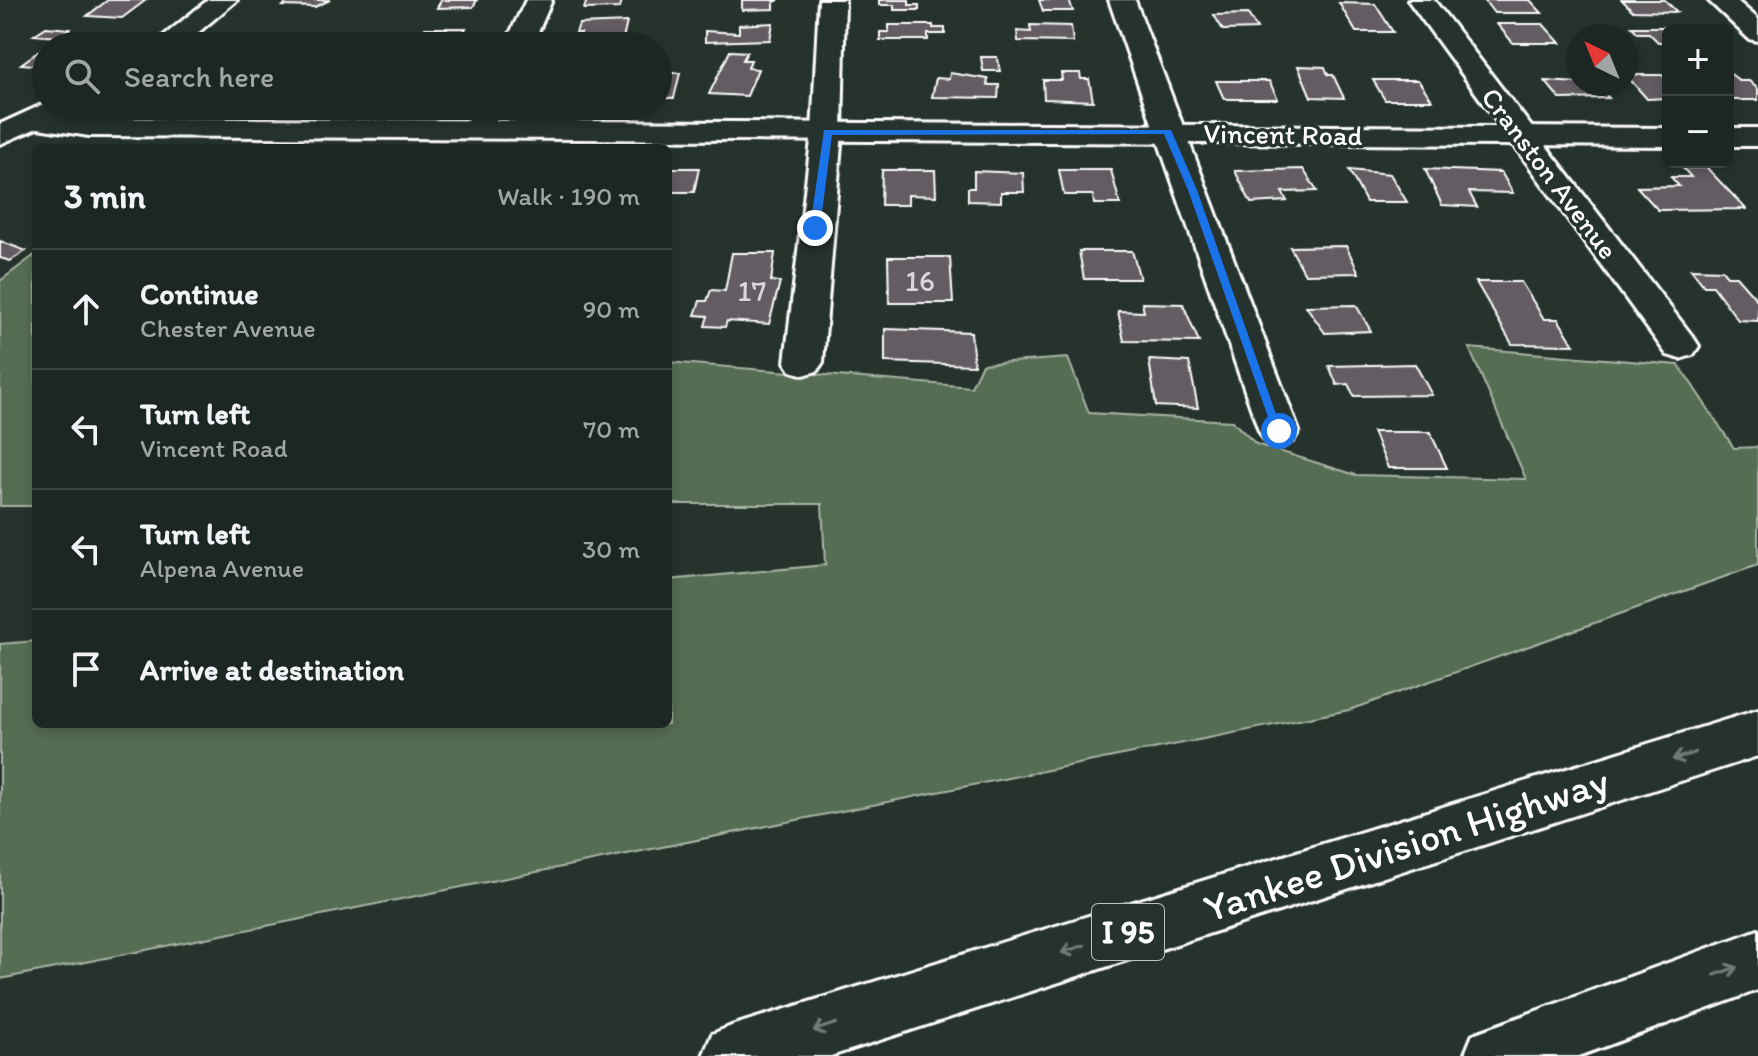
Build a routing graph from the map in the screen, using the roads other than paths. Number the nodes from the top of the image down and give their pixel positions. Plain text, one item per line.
1 (224, 0) edge
2 (539, 0) edge
3 (832, 0) edge
4 (1122, 0) edge
5 (1421, 0) edge
6 (1721, 0) edge
7 (1738, 0) edge
8 (183, 32) edge
9 (524, 32) edge
10 (1758, 33) edge
11 (35, 120) joint
12 (395, 120) edge
13 (532, 120) edge
14 (827, 132) junction
15 (1167, 132) junction
16 (0, 135) edge
17 (1523, 135) junction
18 (1662, 137) edge
19 (1734, 137) edge
20 (1758, 137) edge
21 (1680, 346) dead end
22 (804, 362) dead end
23 (1279, 431) dead end
24 (1758, 733) edge
25 (1758, 960) edge
26 (1657, 997) junction
27 (734, 1056) edge
28 (1495, 1056) edge
29 (1566, 1056) edge

1 - 8 main road
2 - 9 main road
3 - 14 main road
4 - 15 main road
5 - 17 main road, Cranston Avenue
6 - 7 main road
6 - 10 main road
11 - 12 main road, Vincent Road
11 - 16 main road
13 - 14 main road, Vincent Road
14 - 15 main road, Vincent Road
14 - 22 main road
15 - 17 main road, Vincent Road
15 - 23 main road
17 - 18 main road, Vincent Road
17 - 21 main road, Cranston Avenue
19 - 20 main road
24 -> 27 main road, Yankee Division Highway / I 95
26 -> 25 main road
26 - 28 main road
26 - 29 main road

